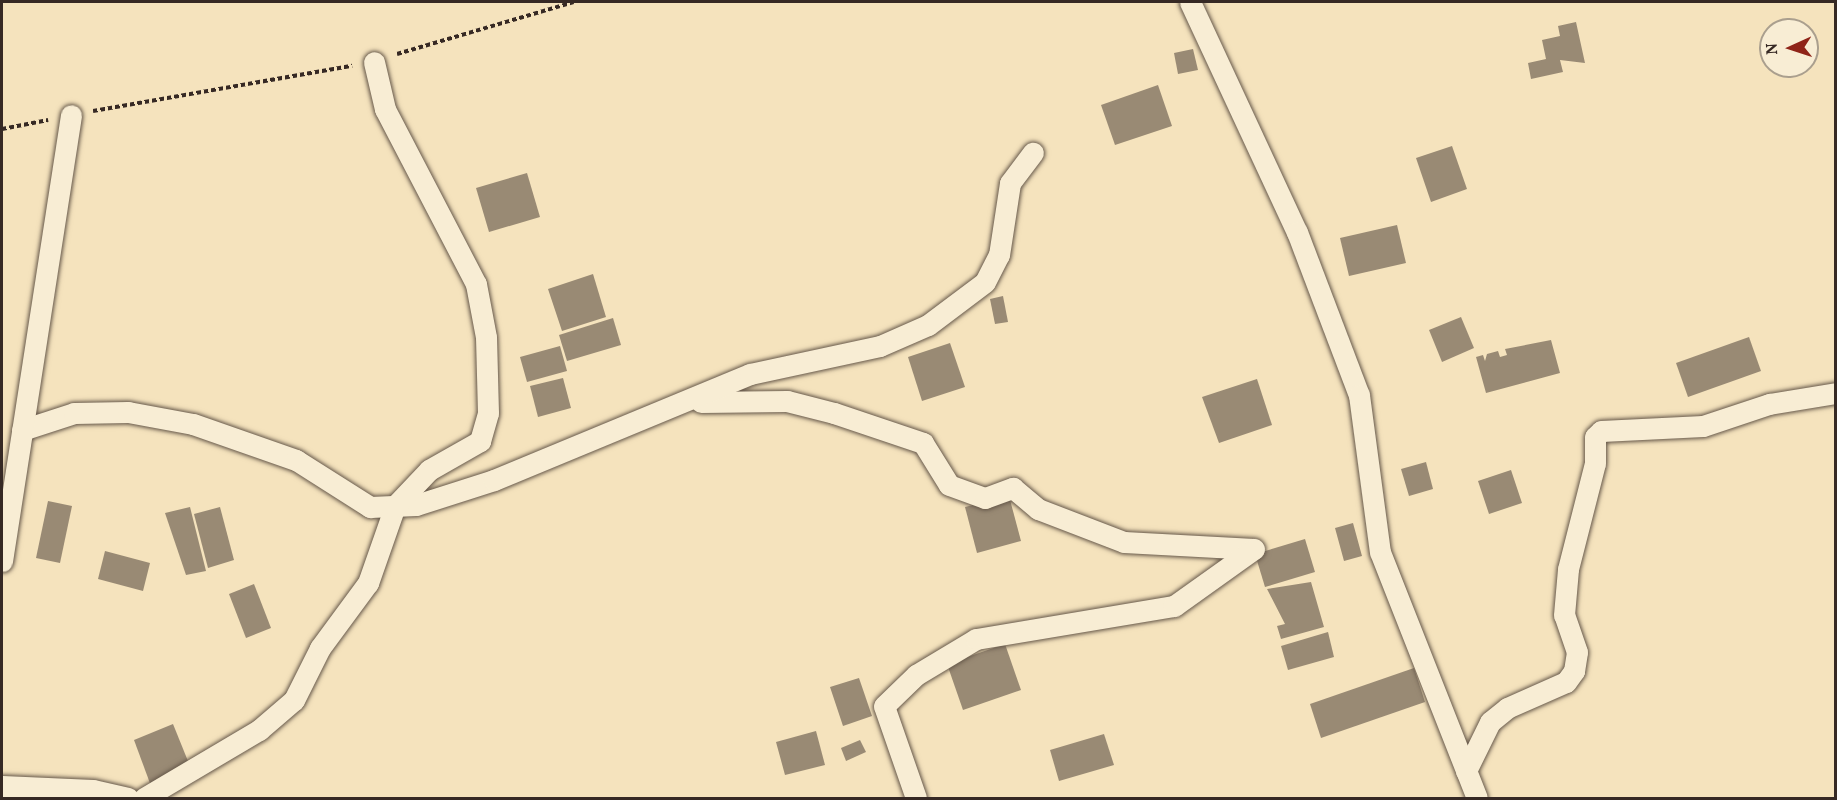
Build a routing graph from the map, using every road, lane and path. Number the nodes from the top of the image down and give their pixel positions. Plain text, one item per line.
1 (574, 2) edge
2 (1190, 2) edge
3 (374, 62) junction
4 (71, 115) junction
5 (2, 129) edge
6 (1033, 153) dead end
7 (1836, 393) edge
8 (687, 403) junction
9 (22, 430) junction
10 (395, 506) junction
11 (2, 561) edge
12 (1466, 771) junction
13 (2, 786) edge
14 (128, 798) edge
15 (144, 798) edge
16 (916, 798) edge
17 (1477, 798) edge

1 - 3 path
2 - 12 street
3 - 4 path
3 - 10 street
4 - 5 path
4 - 9 street
6 - 8 street
7 - 12 street
8 - 10 street
8 - 16 street
9 - 10 street
9 - 11 street
10 - 15 street
12 - 17 street
13 - 14 street

